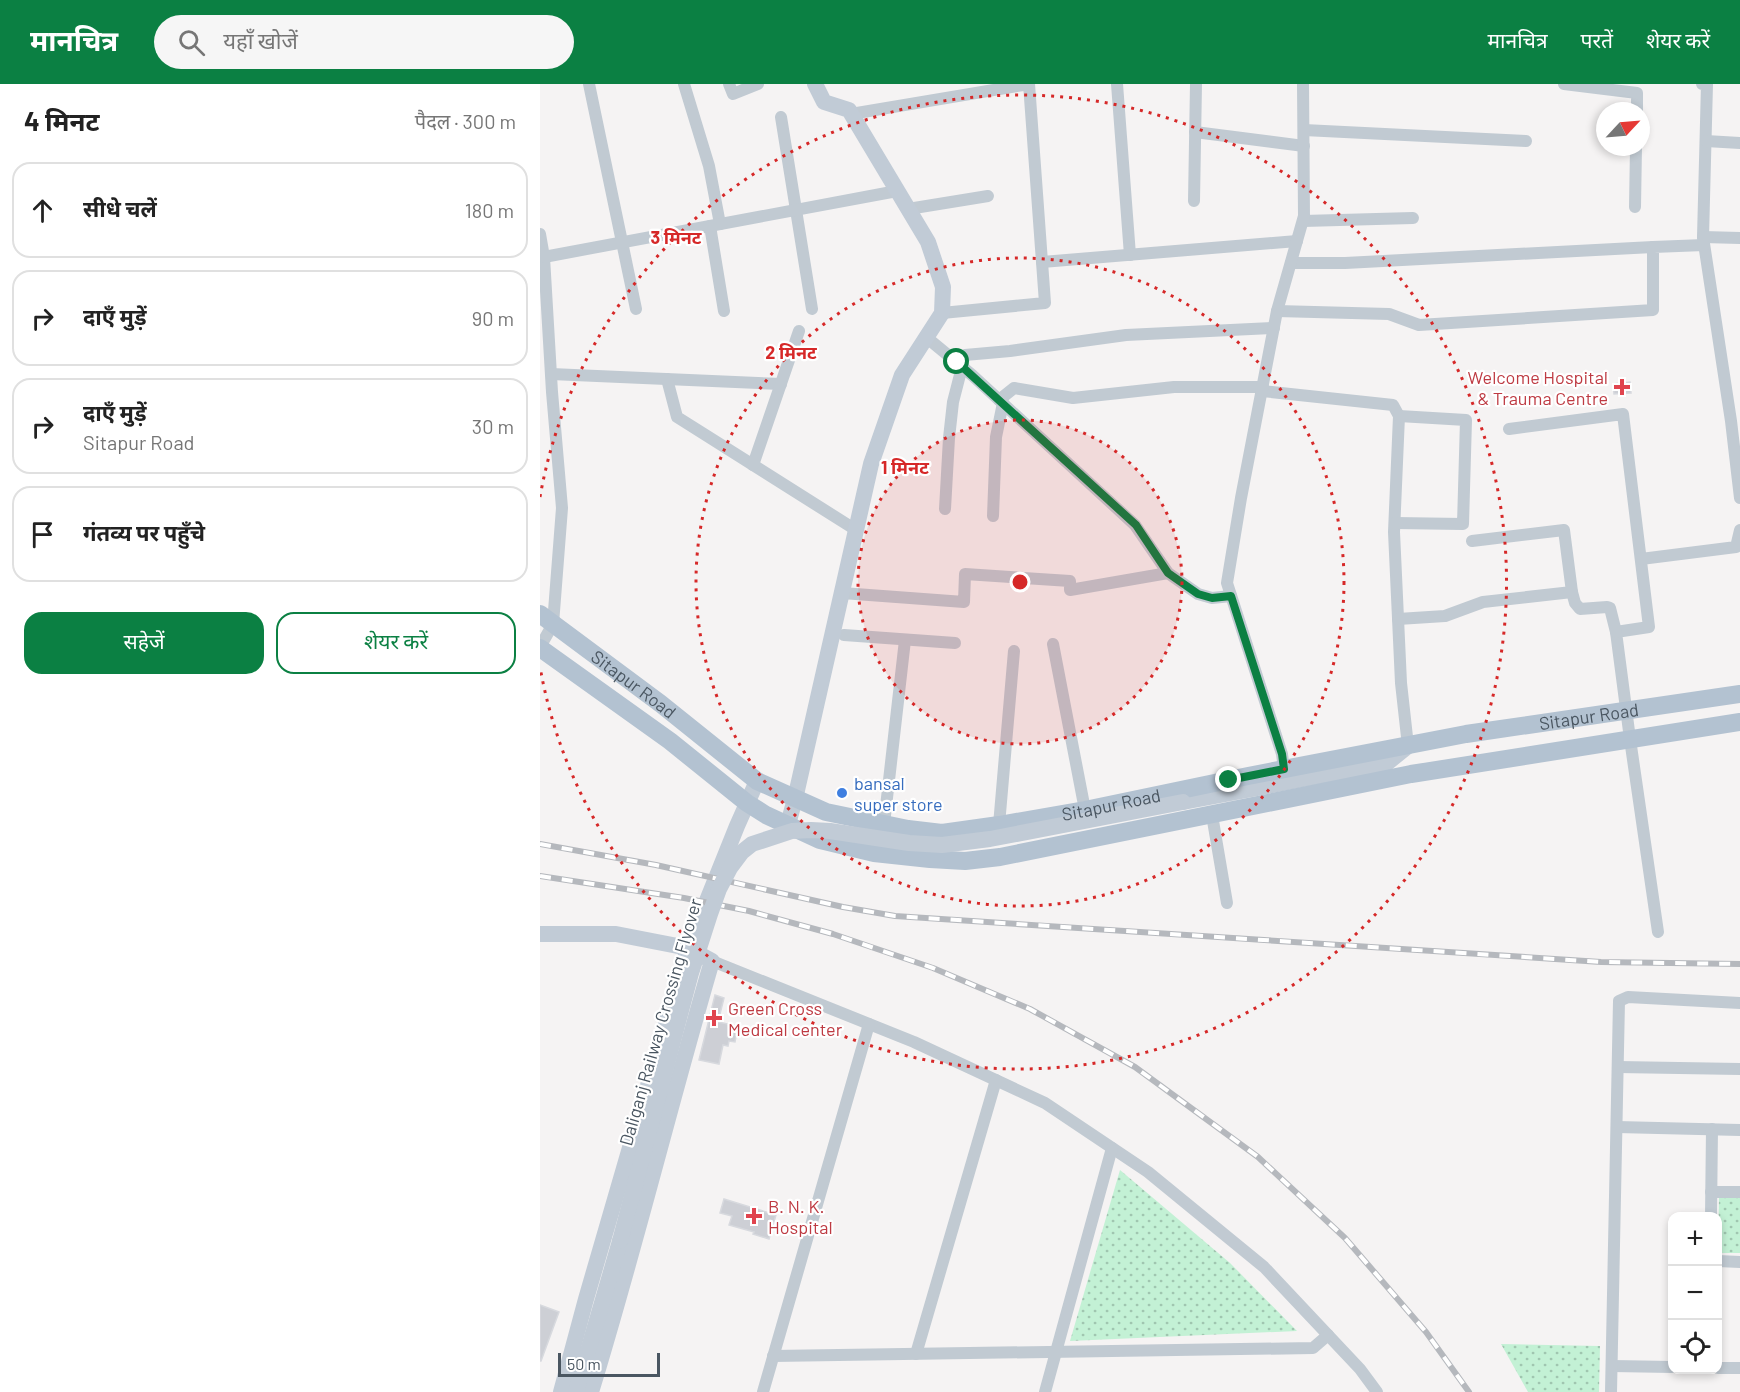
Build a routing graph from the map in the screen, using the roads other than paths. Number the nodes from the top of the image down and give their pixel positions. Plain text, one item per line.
1 (589, 84) edge
2 (684, 84) edge
3 (729, 84) edge
4 (758, 84) edge
5 (815, 84) edge
6 (1117, 84) edge
7 (1196, 84) edge
8 (1304, 84) edge
9 (1564, 84) edge
10 (1702, 84) edge
11 (1621, 88) edge
12 (1638, 102) edge
13 (851, 114) junction
14 (781, 117) dead end
15 (1304, 130) junction
16 (1195, 132) junction
17 (1526, 141) dead end
18 (1706, 141) junction
19 (1740, 143) edge
20 (1304, 146) junction
21 (1636, 156) edge
22 (897, 191) junction
23 (988, 196) dead end
24 (1194, 201) dead end
25 (1635, 207) dead end
26 (908, 209) junction
27 (797, 210) junction
28 (1413, 218) dead end
29 (1303, 221) junction
30 (715, 225) junction
31 (540, 234) edge
32 (1740, 238) edge
33 (1297, 241) junction
34 (1704, 241) junction
35 (622, 243) junction
36 (1653, 247) junction
37 (1130, 255) junction
38 (544, 257) junction
39 (1042, 262) junction
40 (1291, 263) junction
41 (543, 307) edge
42 (636, 309) dead end
43 (812, 309) dead end
44 (724, 311) dead end
45 (1277, 311) junction
46 (942, 313) junction
47 (1274, 328) junction
48 (799, 331) dead end
49 (927, 337) junction
50 (960, 364) junction
51 (551, 374) junction
52 (667, 379) junction
53 (781, 384) junction
54 (1262, 389) junction
55 (1001, 401) junction
56 (1399, 416) junction
57 (1736, 420) edge
58 (1509, 429) dead end
59 (753, 465) junction
60 (1740, 498) edge
61 (945, 509) dead end
62 (993, 516) dead end
63 (1395, 523) junction
64 (856, 530) junction
65 (1740, 530) edge
66 (1472, 541) dead end
67 (1641, 559) junction
68 (1168, 573) junction
69 (1572, 592) junction
70 (842, 593) junction
71 (1231, 596) junction
72 (547, 619) edge
73 (1398, 619) junction
74 (1616, 632) junction
75 (844, 635) dead end
76 (905, 640) junction
77 (955, 643) dead end
78 (1053, 644) dead end
79 (540, 647) edge
80 (1014, 651) dead end
81 (1740, 694) edge
82 (1626, 711) junction
83 (1740, 722) edge
84 (1630, 739) junction
85 (1408, 746) junction
86 (1387, 763) junction
87 (1284, 769) junction
88 (1411, 774) junction
89 (757, 781) junction
90 (795, 799) junction
91 (747, 803) junction
92 (1085, 810) junction
93 (1212, 815) junction
94 (788, 824) junction
95 (884, 824) junction
96 (999, 825) junction
97 (1227, 903) dead end
98 (1658, 933) dead end
99 (540, 934) edge
100 (687, 948) junction
101 (712, 961) junction
102 (1740, 1003) edge
103 (868, 1024) junction
104 (1618, 1067) junction
105 (1740, 1069) edge
106 (996, 1080) junction
107 (1617, 1127) junction
108 (1712, 1129) junction
109 (1740, 1130) edge
110 (1112, 1148) junction
111 (1711, 1192) junction
112 (1740, 1192) edge
113 (1711, 1212) edge
114 (1722, 1262) edge
115 (1740, 1262) edge
116 (1328, 1335) junction
117 (1057, 1352) junction
118 (916, 1354) junction
119 (773, 1356) junction
120 (1612, 1366) junction
121 (1668, 1367) edge
122 (1722, 1368) edge
123 (1740, 1368) edge
124 (561, 1392) edge
125 (576, 1392) edge
126 (591, 1392) edge
127 (763, 1392) edge
128 (1045, 1392) edge
129 (1377, 1392) edge
130 (1611, 1392) edge

1 - 35 street
2 - 30 street
3 - 4 street
5 - 13 street
6 - 37 street
7 - 16 street
8 - 15 street
9 - 11 street
10 - 18 street
11 - 12 street
13 - 22 street
13 - 39 street
14 - 27 street
15 - 17 street
15 - 20 street
16 - 20 street
16 - 24 street
18 - 19 street
18 - 34 street
20 - 29 street
21 - 25 street
22 - 26 street
22 - 27 street
23 - 26 street
26 - 46 street
27 - 30 street
27 - 43 street
28 - 29 street
29 - 33 street
30 - 35 street
30 - 44 street
31 - 38 street
32 - 34 street
33 - 37 street
33 - 40 street
34 - 36 street
34 - 57 street
35 - 38 street
35 - 42 street
36 - 40 street
36 - 45 street
37 - 39 street
38 - 41 street
39 - 46 street
40 - 45 street
41 - 51 street
45 - 47 street
46 - 49 street
47 - 50 street
47 - 54 street
48 - 53 street
49 - 50 street
49 - 64 street
50 - 55 street
50 - 61 street
51 - 52 street
51 - 72 street
52 - 53 street
52 - 59 street
53 - 59 street
54 - 55 street
54 - 56 street
54 - 71 street
55 - 62 street
55 - 68 street
56 - 63 street
56 - 63 street
57 - 60 street
58 - 67 street
59 - 64 street
63 - 73 street
64 - 70 street
65 - 67 street
66 - 69 street
67 - 74 street
68 - 70 street
68 - 71 street
69 - 73 street
69 - 74 street
70 - 90 street
71 - 87 street
72 - 79 street
72 - 89 main road, Sitapur Road
73 - 85 street
74 - 82 street
75 - 76 street
76 - 77 street
76 - 95 street
78 - 92 street
79 - 91 main road, Sitapur Road
80 - 96 street
81 - 82 main road, Sitapur Road
82 - 84 street
82 - 85 main road, Sitapur Road
83 - 84 main road, Sitapur Road
84 - 88 main road, Sitapur Road
84 - 98 street
85 - 86 street, Daliganj Railway Crossing Flyover
85 - 87 main road, Sitapur Road
86 - 88 street
86 - 125 street, Daliganj Railway Crossing Flyover, bridge
87 - 92 main road, Sitapur Road
88 - 93 main road, Sitapur Road
89 - 90 main road, Sitapur Road
89 - 91 street
90 - 94 street
90 - 95 main road, Sitapur Road
91 - 94 main road, Sitapur Road
91 - 100 street
92 - 96 main road, Sitapur Road
93 - 94 main road, Sitapur Road
93 - 97 street
95 - 96 main road, Sitapur Road
99 - 100 street
100 - 101 street
100 - 124 street
101 - 103 street
101 - 126 street
102 - 104 street
103 - 106 street
103 - 119 street
104 - 105 street
104 - 107 street
106 - 110 street
106 - 118 street
107 - 108 street
107 - 120 street
108 - 109 street
108 - 111 street
110 - 116 street
110 - 117 street
111 - 112 street
111 - 113 street
114 - 115 street
116 - 117 street
116 - 129 street
117 - 118 street
117 - 128 street
118 - 119 street
119 - 127 street
120 - 121 street
120 - 130 street
122 - 123 street

